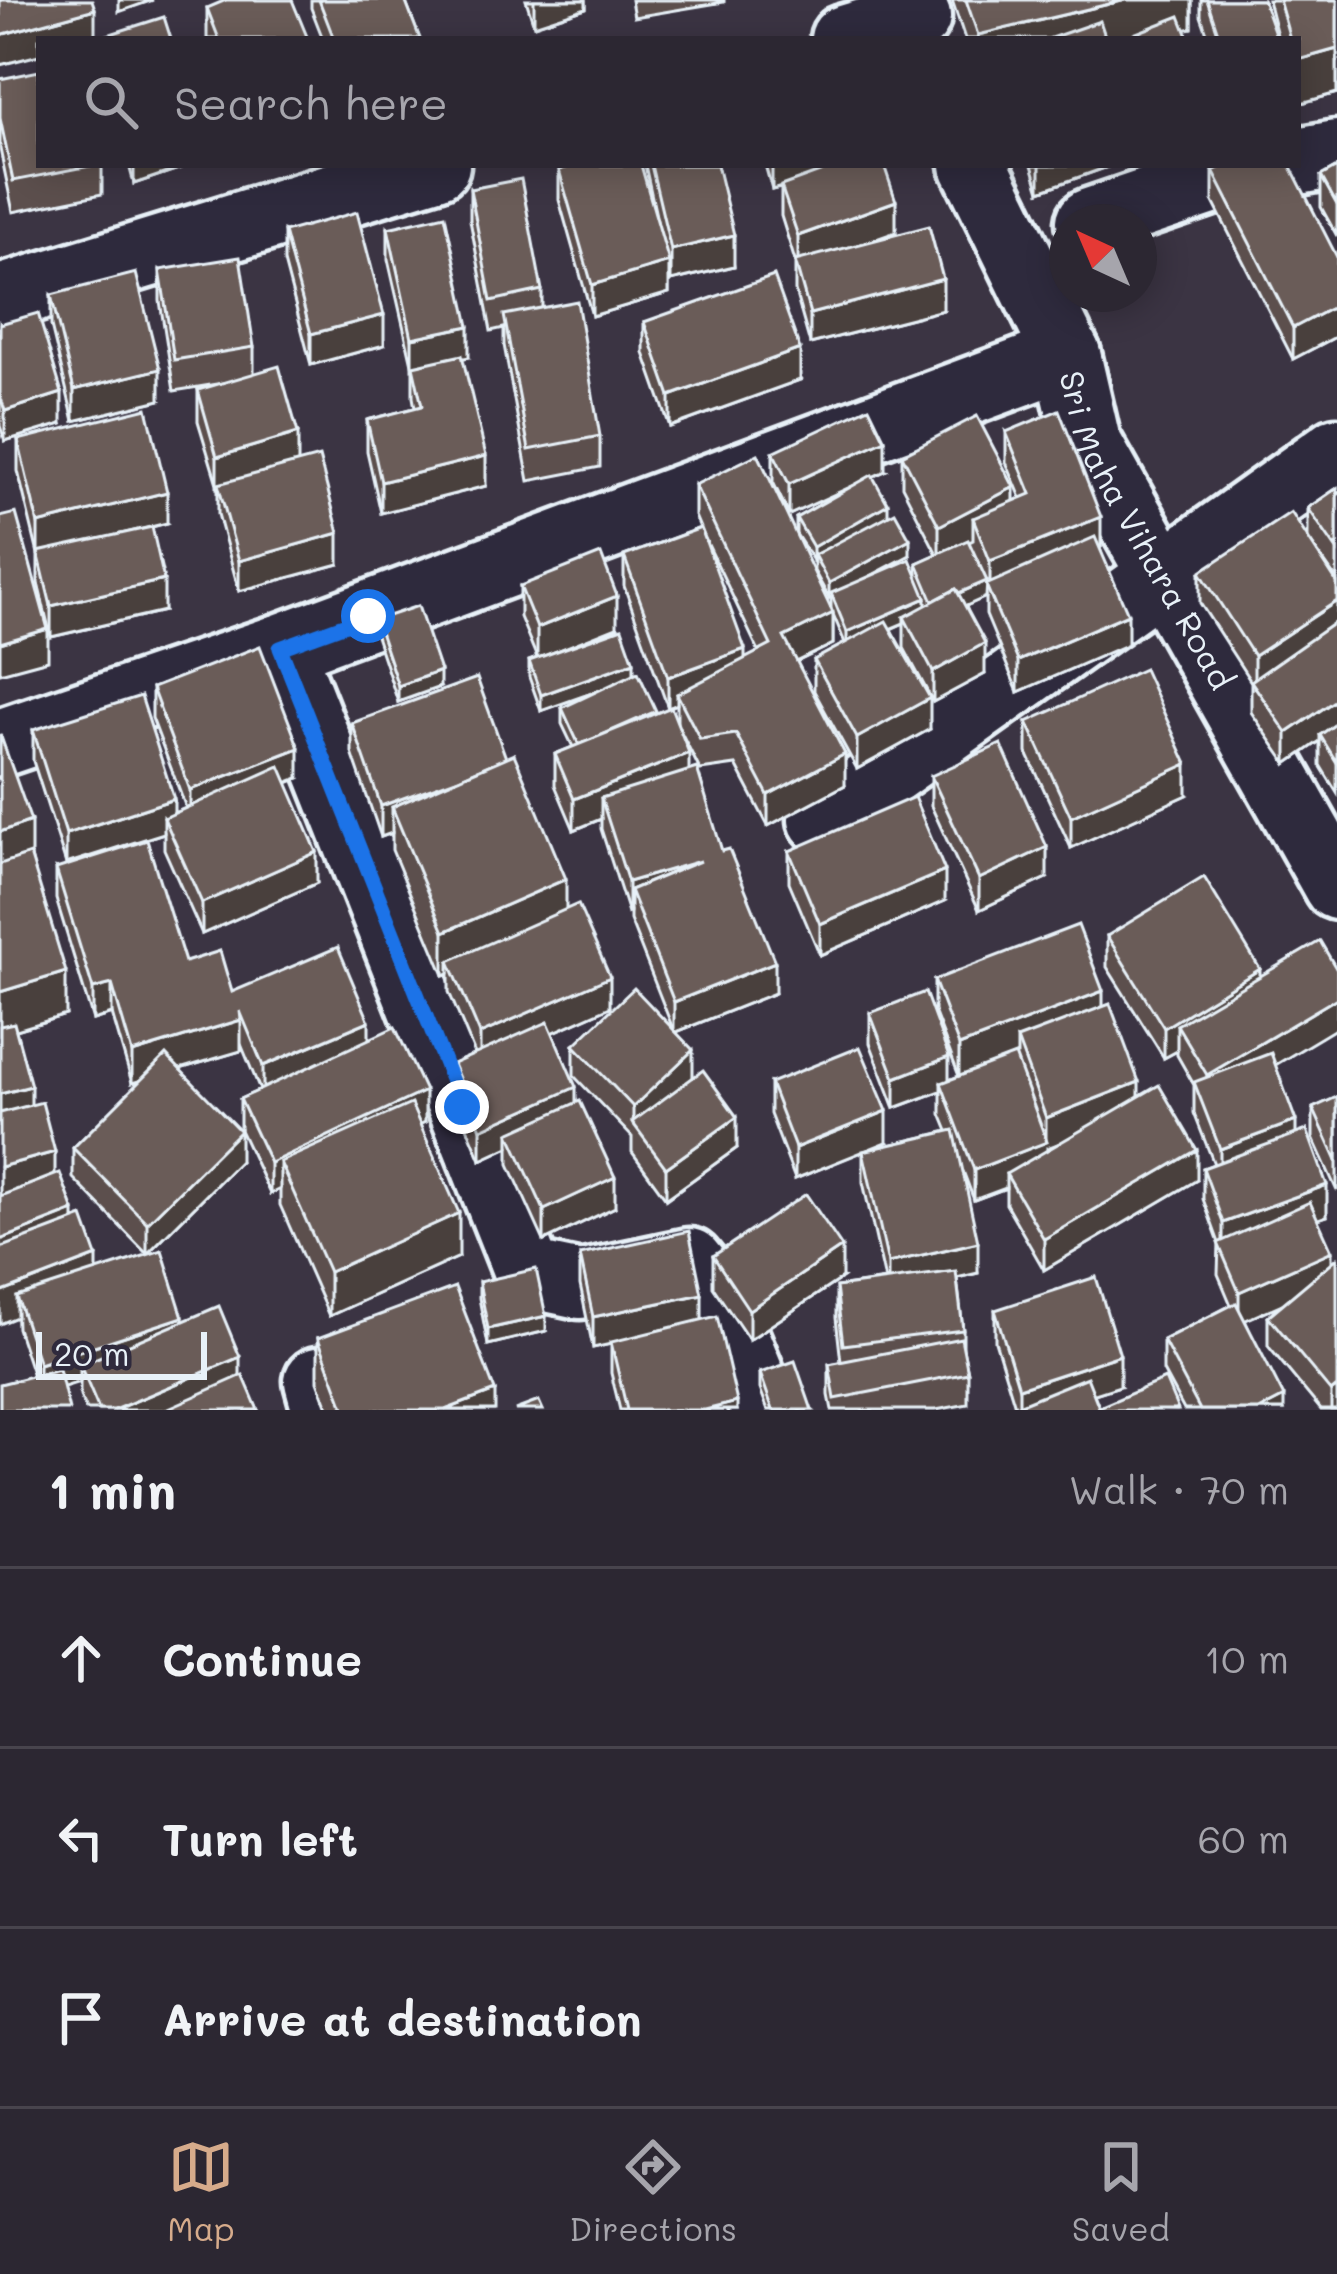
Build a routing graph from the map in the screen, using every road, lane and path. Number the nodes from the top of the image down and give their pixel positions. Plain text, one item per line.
1 (918, 19) edge
2 (855, 36) edge
3 (1337, 154) edge
4 (1301, 160) edge
5 (426, 168) edge
6 (977, 168) edge
7 (1261, 168) edge
8 (1143, 204) edge
9 (1040, 239) edge
10 (0, 299) edge
11 (1067, 355) junction
12 (1337, 451) edge
13 (1160, 576) junction
14 (280, 648) junction
15 (0, 743) edge
16 (821, 819) dead end
17 (1337, 886) edge
18 (765, 1410) edge

1 - 2 street
3 - 4 street
5 - 10 street
6 - 9 street, Sri Maha Vihara Road
7 - 8 street
9 - 11 street, Sri Maha Vihara Road
11 - 13 street, Sri Maha Vihara Road
11 - 14 street
12 - 13 street
13 - 16 street
13 - 17 street, Sri Maha Vihara Road
14 - 15 street
14 - 18 street

